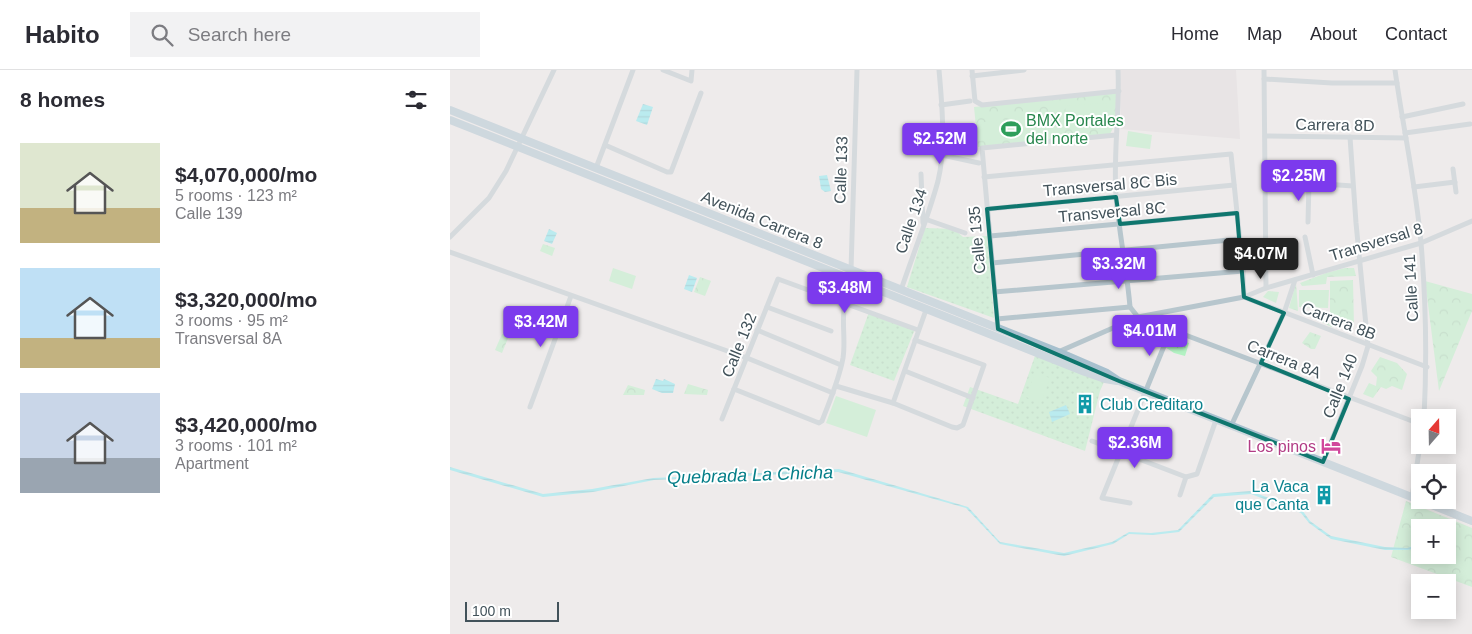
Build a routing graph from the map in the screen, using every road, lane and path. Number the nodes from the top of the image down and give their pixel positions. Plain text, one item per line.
1 (554, 70) edge
2 (633, 70) edge
3 (663, 70) edge
4 (692, 70) edge
5 (857, 70) edge
6 (939, 70) edge
7 (1024, 70) edge
8 (1118, 70) edge
9 (1264, 70) edge
10 (1394, 70) edge
11 (972, 73) edge
12 (1264, 79) junction
13 (1396, 83) junction
14 (1118, 90) junction
15 (701, 93) dead end
16 (970, 102) dead end
17 (1463, 104) dead end
18 (941, 105) junction
19 (450, 110) edge
20 (1402, 117) junction
21 (450, 120) edge
22 (1470, 124) dead end
23 (1116, 135) junction
24 (1265, 136) junction
25 (1405, 136) junction
26 (1350, 137) junction
27 (521, 138) junction
28 (907, 144) dead end
29 (605, 145) junction
30 (517, 146) junction
31 (942, 155) junction
32 (979, 162) dead end
33 (1115, 165) junction
34 (596, 168) junction
35 (1453, 169) dead end
36 (921, 174) dead end
37 (984, 177) junction
38 (1265, 180) junction
39 (1455, 182) junction
40 (1309, 183) junction
41 (1234, 185) junction
42 (1353, 186) junction
43 (1414, 187) junction
44 (1456, 192) dead end
45 (1116, 196) junction
46 (987, 209) junction
47 (1237, 213) junction
48 (925, 219) junction
49 (1472, 221) edge
50 (1308, 222) dead end
51 (1120, 224) junction
52 (923, 226) junction
53 (965, 233) dead end
54 (990, 236) junction
55 (450, 237) edge
56 (1305, 238) dead end
57 (1240, 239) junction
58 (1421, 243) junction
59 (1124, 250) junction
60 (450, 252) edge
61 (1361, 261) junction
62 (992, 263) junction
63 (851, 270) junction
64 (1243, 270) junction
65 (1313, 275) junction
66 (1128, 280) junction
67 (1295, 280) junction
68 (1266, 288) junction
69 (901, 290) junction
70 (994, 292) junction
71 (571, 296) junction
72 (1244, 297) junction
73 (844, 303) junction
74 (767, 307) junction
75 (1130, 307) junction
76 (926, 310) junction
77 (1284, 313) junction
78 (1138, 317) junction
79 (997, 319) junction
80 (998, 328) junction
81 (757, 330) junction
82 (918, 330) junction
83 (1172, 330) junction
84 (831, 331) dead end
85 (915, 340) junction
86 (1368, 346) junction
87 (1058, 352) junction
88 (746, 358) junction
89 (1261, 363) junction
90 (841, 365) junction
91 (1427, 367) junction
92 (905, 371) junction
93 (1118, 381) junction
94 (836, 386) junction
95 (734, 389) junction
96 (1147, 392) junction
97 (833, 393) junction
98 (972, 398) junction
99 (1349, 399) junction
100 (893, 403) junction
101 (530, 407) dead end
102 (1425, 409) edge
103 (722, 419) dead end
104 (1216, 420) junction
105 (1411, 421) edge
106 (1231, 426) junction
107 (1092, 442) dead end
108 (1120, 452) junction
109 (1323, 462) junction
110 (1186, 477) junction
111 (1180, 495) dead end
112 (1411, 497) edge
113 (1130, 503) dead end
114 (1442, 509) edge
115 (1472, 521) edge

1 - 27 street
2 - 29 street
3 - 4 street
5 - 63 street, Calle 133
6 - 18 street, Calle 134
7 - 11 street
8 - 14 street
9 - 12 street
10 - 13 street, Calle 141
11 - 14 street
12 - 13 street
12 - 24 street
13 - 20 street, Calle 141
14 - 23 street
15 - 29 street
16 - 18 street
17 - 20 street
18 - 31 street, Calle 134
19 - 27 main road, Avenida Carrera 8
20 - 25 street, Calle 141
21 - 30 main road, Avenida Carrera 8
22 - 25 street, Carrera 8D
23 - 33 street
23 - 37 street, Calle 135
24 - 26 street, Carrera 8D
24 - 38 street
25 - 26 street, Carrera 8D
25 - 43 street, Calle 141
26 - 42 street, Calle 140
27 - 30 street
27 - 34 main road, Avenida Carrera 8
28 - 31 street
29 - 34 street
30 - 55 street
30 - 76 main road, Avenida Carrera 8
31 - 32 street
31 - 48 street, Calle 134
33 - 37 street
33 - 41 street
33 - 45 street
34 - 63 main road, Avenida Carrera 8
35 - 39 street
36 - 52 street
37 - 46 street, Calle 135
38 - 40 street
38 - 68 street
39 - 43 street
39 - 44 street
40 - 42 street
40 - 50 street
41 - 45 street, Transversal 8C Bis
41 - 47 street
42 - 61 street, Calle 140
43 - 58 street, Calle 141
45 - 46 street, Transversal 8C Bis
45 - 51 street
46 - 54 street, Calle 135
47 - 51 street, Transversal 8C
47 - 57 street
48 - 52 street, Calle 134
48 - 53 street
49 - 58 street, Transversal 8
51 - 54 street, Transversal 8C
51 - 59 street
52 - 69 street, Calle 134
54 - 62 street, Calle 135
56 - 65 street
57 - 59 street
57 - 64 street
58 - 61 street, Transversal 8
58 - 91 street, Calle 141
59 - 62 street
59 - 66 street
60 - 71 street
61 - 65 street, Transversal 8
61 - 86 street, Calle 140
62 - 70 street, Calle 135
63 - 69 main road, Avenida Carrera 8
64 - 66 street
64 - 72 street
65 - 67 street, Transversal 8
66 - 70 street
66 - 75 street
67 - 68 street, Transversal 8
67 - 77 street
68 - 72 street, Transversal 8
69 - 80 main road, Avenida Carrera 8
70 - 79 street, Calle 135
71 - 88 street
71 - 101 street
72 - 77 street, Carrera 8B
72 - 78 street, Transversal 8
73 - 74 street, Calle 132
73 - 82 street
73 - 90 street
74 - 81 street, Calle 132
74 - 84 street
75 - 78 street
75 - 79 street
76 - 82 street
76 - 93 main road, Avenida Carrera 8
77 - 86 street, Carrera 8B
77 - 89 street
78 - 83 street, Carrera 8A
78 - 87 street, Transversal 8
79 - 80 street, Calle 135
80 - 87 main road, Avenida Carrera 8
81 - 88 street, Calle 132
81 - 90 street
82 - 85 street
83 - 89 street, Carrera 8A
83 - 96 street
85 - 92 street
85 - 98 street
86 - 91 street, Carrera 8B
86 - 99 street, Calle 140
87 - 93 main road, Avenida Carrera 8
88 - 95 street, Calle 132
88 - 97 street
89 - 99 street, Carrera 8A
89 - 106 street
90 - 94 street
91 - 102 street, Calle 141
92 - 98 street
92 - 100 street
93 - 96 main road, Avenida Carrera 8
94 - 97 street
94 - 100 street
95 - 97 street
95 - 103 street, Calle 132
96 - 104 main road, Avenida Carrera 8
96 - 108 street
98 - 100 street
99 - 105 street, Carrera 8A
99 - 109 street, Calle 140
104 - 106 main road, Avenida Carrera 8
104 - 110 street
106 - 109 main road, Avenida Carrera 8
107 - 108 street
108 - 110 street
108 - 113 street
109 - 112 main road, Avenida Carrera 8
110 - 111 street
114 - 115 main road, Avenida Carrera 8

